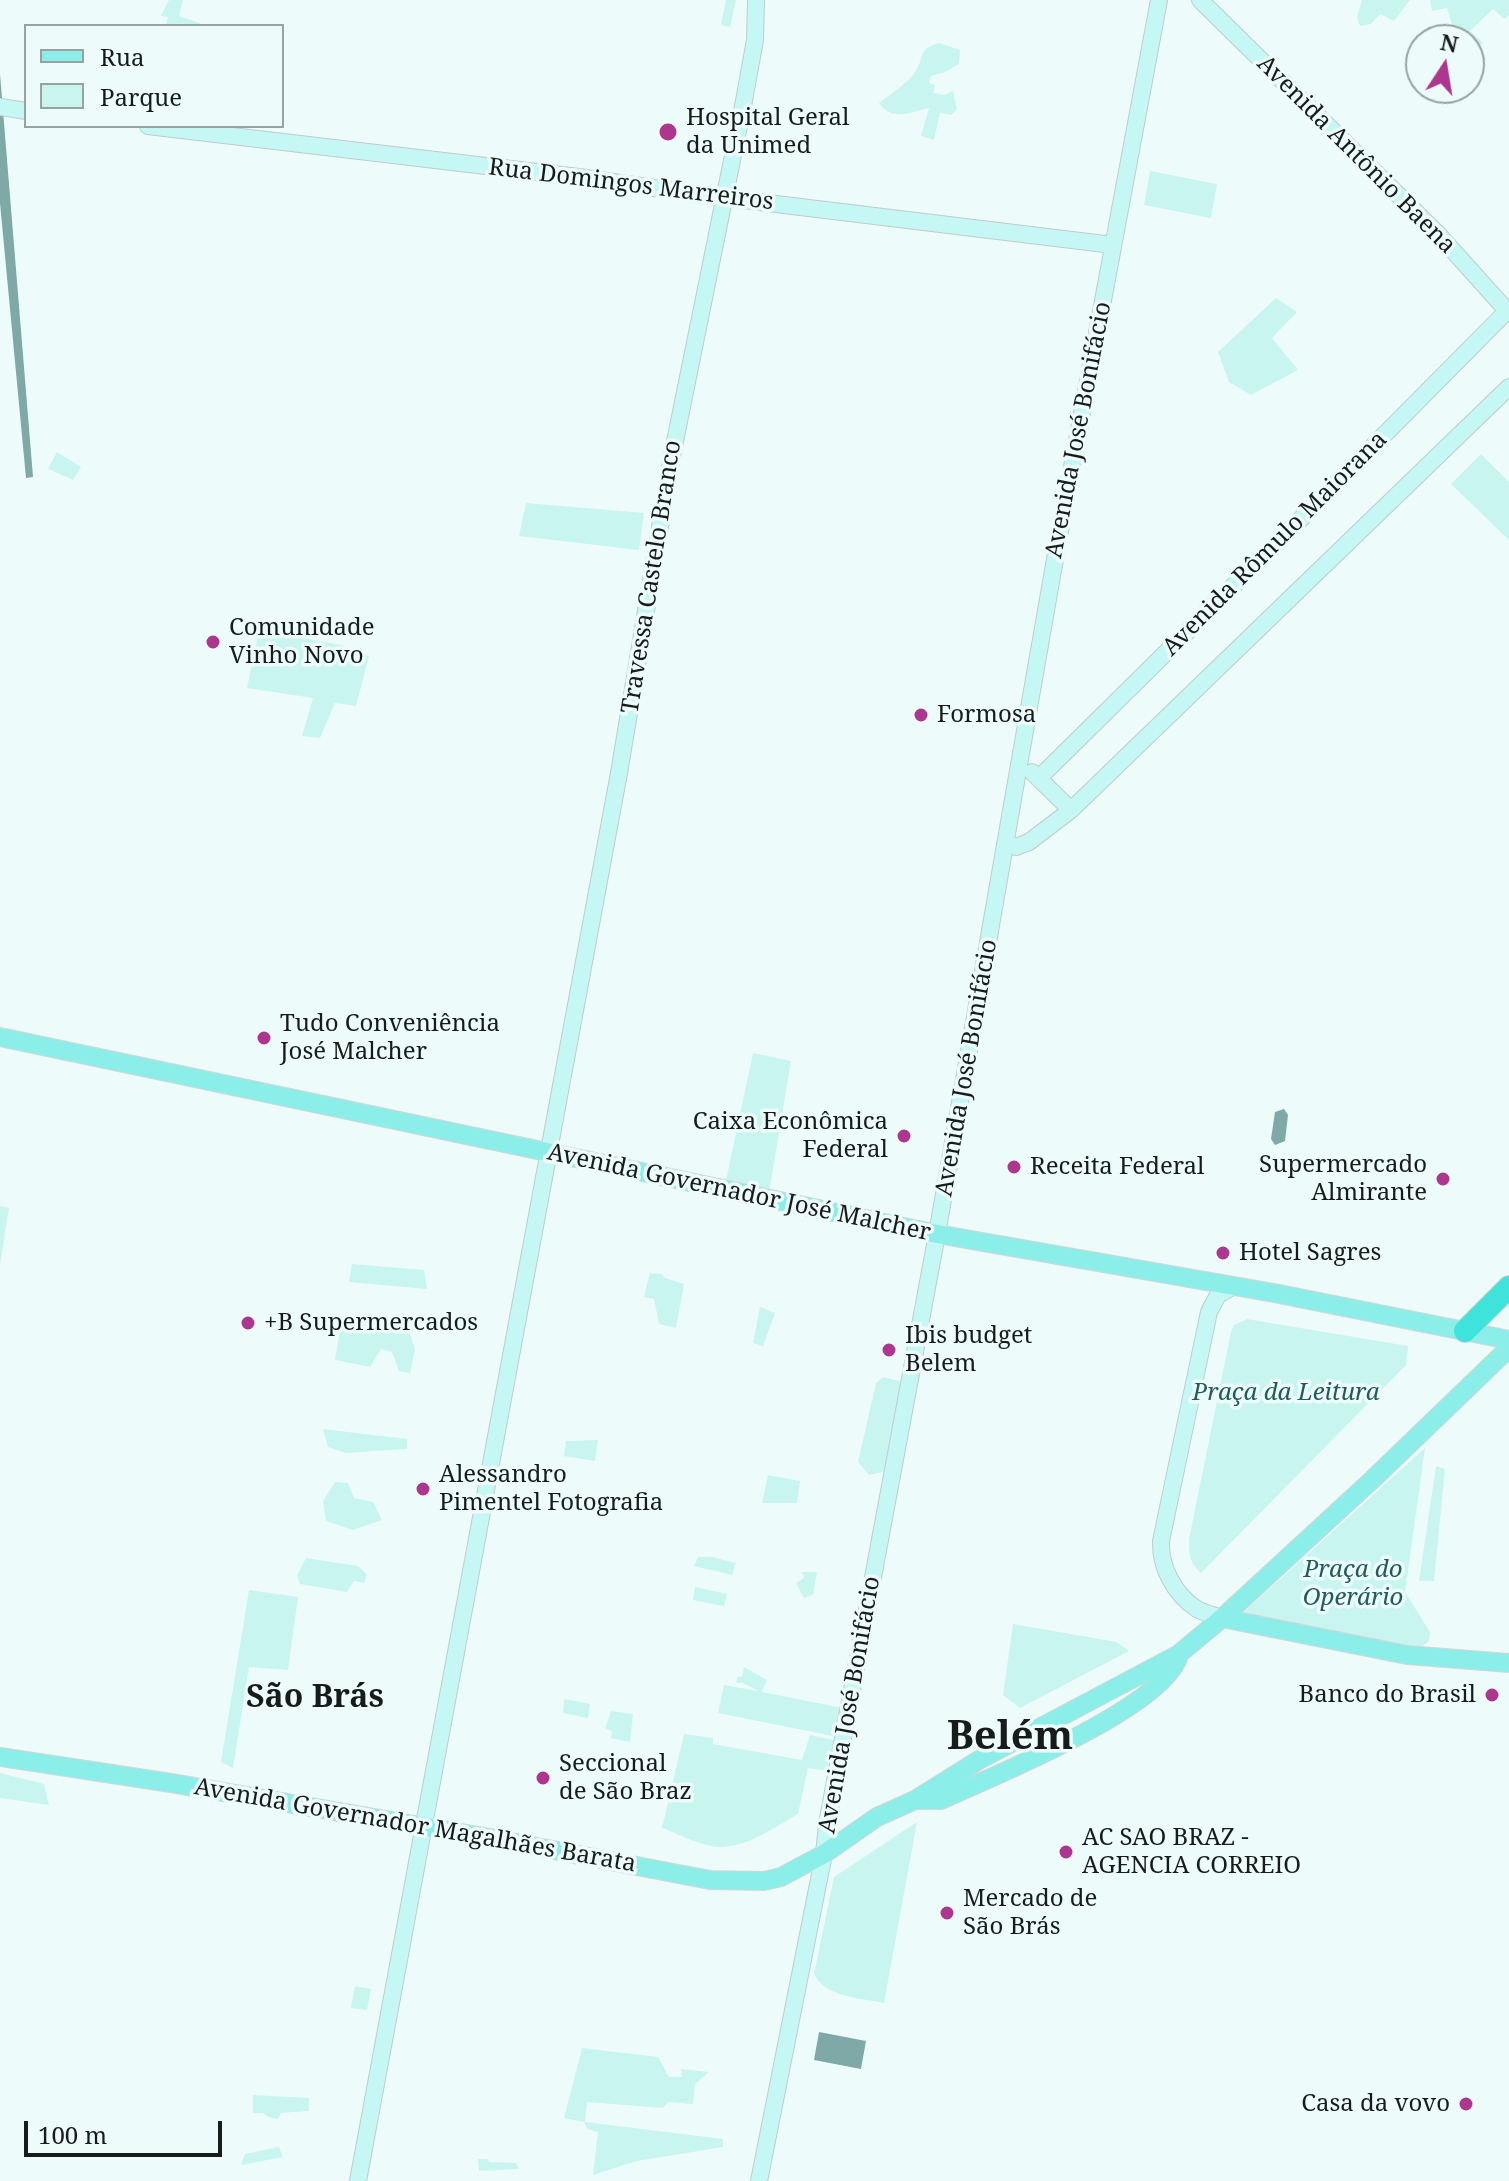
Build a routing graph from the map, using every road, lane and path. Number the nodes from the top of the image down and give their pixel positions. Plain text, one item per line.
1 (756, 0) edge
2 (1159, 0) edge
3 (1200, 0) edge
4 (165, 128) edge
5 (724, 198) junction
6 (1113, 245) junction
7 (1508, 311) edge
8 (1509, 335) edge
9 (1481, 337) junction
10 (1509, 387) edge
11 (1019, 760) junction
12 (1039, 778) junction
13 (1071, 810) junction
14 (1007, 843) junction
15 (0, 1037) edge
16 (549, 1154) junction
17 (937, 1234) junction
18 (1234, 1286) junction
19 (1509, 1287) edge
20 (1473, 1332) junction
21 (1509, 1340) edge
22 (1509, 1348) edge
23 (1222, 1618) junction
24 (1179, 1654) junction
25 (1509, 1663) edge
26 (0, 1757) edge
27 (915, 1800) junction
28 (423, 1827) junction
29 (824, 1854) junction
30 (358, 2181) edge
31 (759, 2181) edge

1 - 5 street, Travessa Castelo Branco
2 - 6 street, Avenida José Bonifácio
3 - 7 street, Avenida Antônio Baena
4 - 5 street, Rua Domingos Marreiros
5 - 6 street, Rua Domingos Marreiros
5 - 16 street, Travessa Castelo Branco
6 - 11 street, Avenida José Bonifácio
7 - 9 street, Avenida Rômulo Maiorana
8 - 9 street
9 - 12 street, Avenida Rômulo Maiorana
10 - 13 street, Avenida Rômulo Maiorana
11 - 12 street
11 - 14 street, Avenida José Bonifácio
12 - 13 street
13 - 14 street, Avenida Rômulo Maiorana
14 - 17 street, Avenida José Bonifácio
15 - 16 main road, Avenida Governador José Malcher
16 - 17 main road, Avenida Governador José Malcher
16 - 28 street, Travessa Castelo Branco
17 - 18 main road, Avenida Governador José Malcher
17 - 29 street, Avenida José Bonifácio
18 - 20 main road, Avenida Governador José Malcher
18 - 23 street
19 - 20 highway
20 - 21 main road, Avenida Governador José Malcher
22 - 23 main road
23 - 24 main road
23 - 25 main road
24 - 27 main road
24 - 27 main road
26 - 28 main road, Avenida Governador Magalhães Barata
27 - 29 main road, Avenida Governador Magalhães Barata
28 - 29 main road, Avenida Governador Magalhães Barata
28 - 30 street, Travessa Castelo Branco
29 - 31 street, Avenida José Bonifácio

